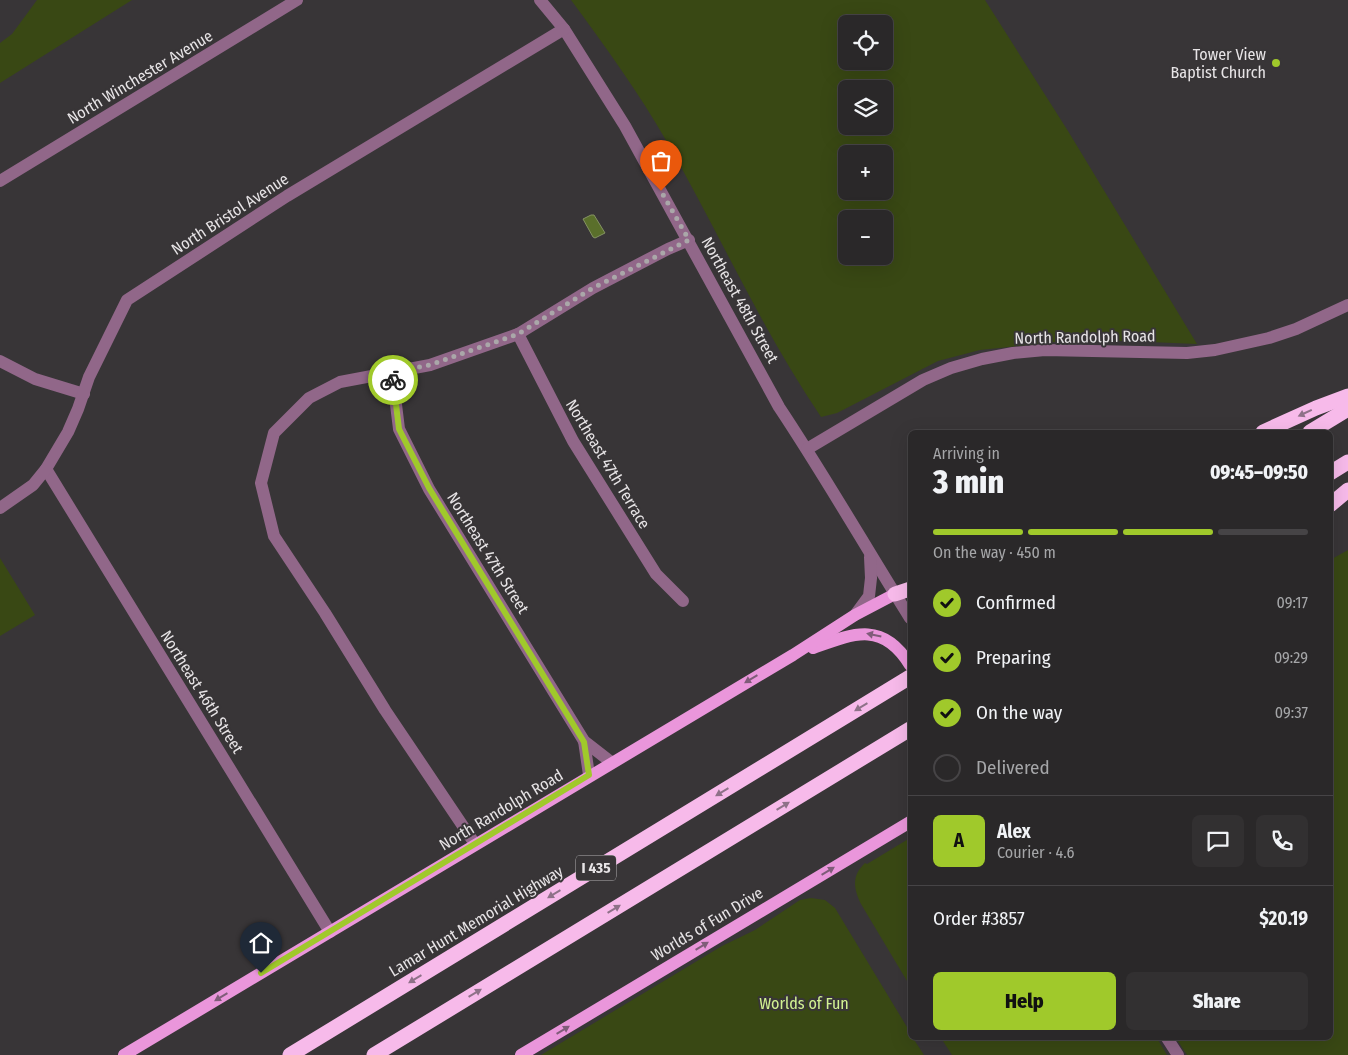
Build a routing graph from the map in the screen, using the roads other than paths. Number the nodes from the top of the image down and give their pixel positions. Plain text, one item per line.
1 (297, 0) edge
2 (540, 0) edge
3 (564, 29) junction
4 (0, 181) edge
5 (689, 240) junction
6 (1348, 305) edge
7 (518, 334) junction
8 (0, 361) edge
9 (392, 372) junction
10 (84, 394) junction
11 (1348, 396) edge
12 (1348, 410) edge
13 (1268, 430) edge
14 (1313, 430) edge
15 (807, 449) junction
16 (1348, 462) edge
17 (46, 469) junction
18 (1333, 471) edge
19 (1348, 490) edge
20 (1333, 502) edge
21 (0, 508) edge
22 (870, 554) junction
23 (908, 590) edge
24 (895, 594) junction
25 (684, 601) dead end
26 (855, 615) junction
27 (908, 615) edge
28 (793, 654) junction
29 (908, 662) edge
30 (906, 679) edge
31 (908, 729) edge
32 (584, 742) junction
33 (611, 762) junction
34 (589, 775) junction
35 (908, 823) edge
36 (475, 844) junction
37 (330, 932) junction
38 (1169, 1040) edge
39 (124, 1055) edge
40 (290, 1055) edge
41 (374, 1055) edge
42 (521, 1055) edge
43 (1178, 1055) edge

1 - 4 street, North Winchester Avenue
2 - 3 street, Northeast 48th Street
3 - 5 street, Northeast 48th Street
3 - 10 street, North Bristol Avenue
5 - 7 street
5 - 15 street, Northeast 48th Street
6 - 15 street, North Randolph Road
7 - 9 street
7 - 25 street, Northeast 47th Terrace
8 - 10 street
9 - 32 street, Northeast 47th Street
9 - 36 street
10 - 17 street, North Bristol Avenue
11 -> 13 highway
12 - 14 highway
15 - 22 street, Northeast 48th Street
16 - 18 highway
17 - 21 street, North Bristol Avenue
17 - 37 street, Northeast 46th Street
19 - 20 highway
22 - 24 street, Northeast 48th Street
22 - 26 street
23 - 24 highway
24 - 26 main road, North Randolph Road
24 - 27 street, Northeast 48th Street
26 - 28 main road, North Randolph Road
29 -> 28 main road
28 -> 33 main road, North Randolph Road
30 -> 40 highway, Lamar Hunt Memorial Highway / I 435
41 -> 31 highway, I 435
32 - 33 street, Northeast 47th Street
32 - 34 street, Northeast 47th Street
33 - 34 main road, North Randolph Road
34 - 36 main road, North Randolph Road
42 -> 35 main road, Worlds of Fun Drive
36 - 37 main road, North Randolph Road
37 -> 39 main road, North Randolph Road
38 - 43 street

